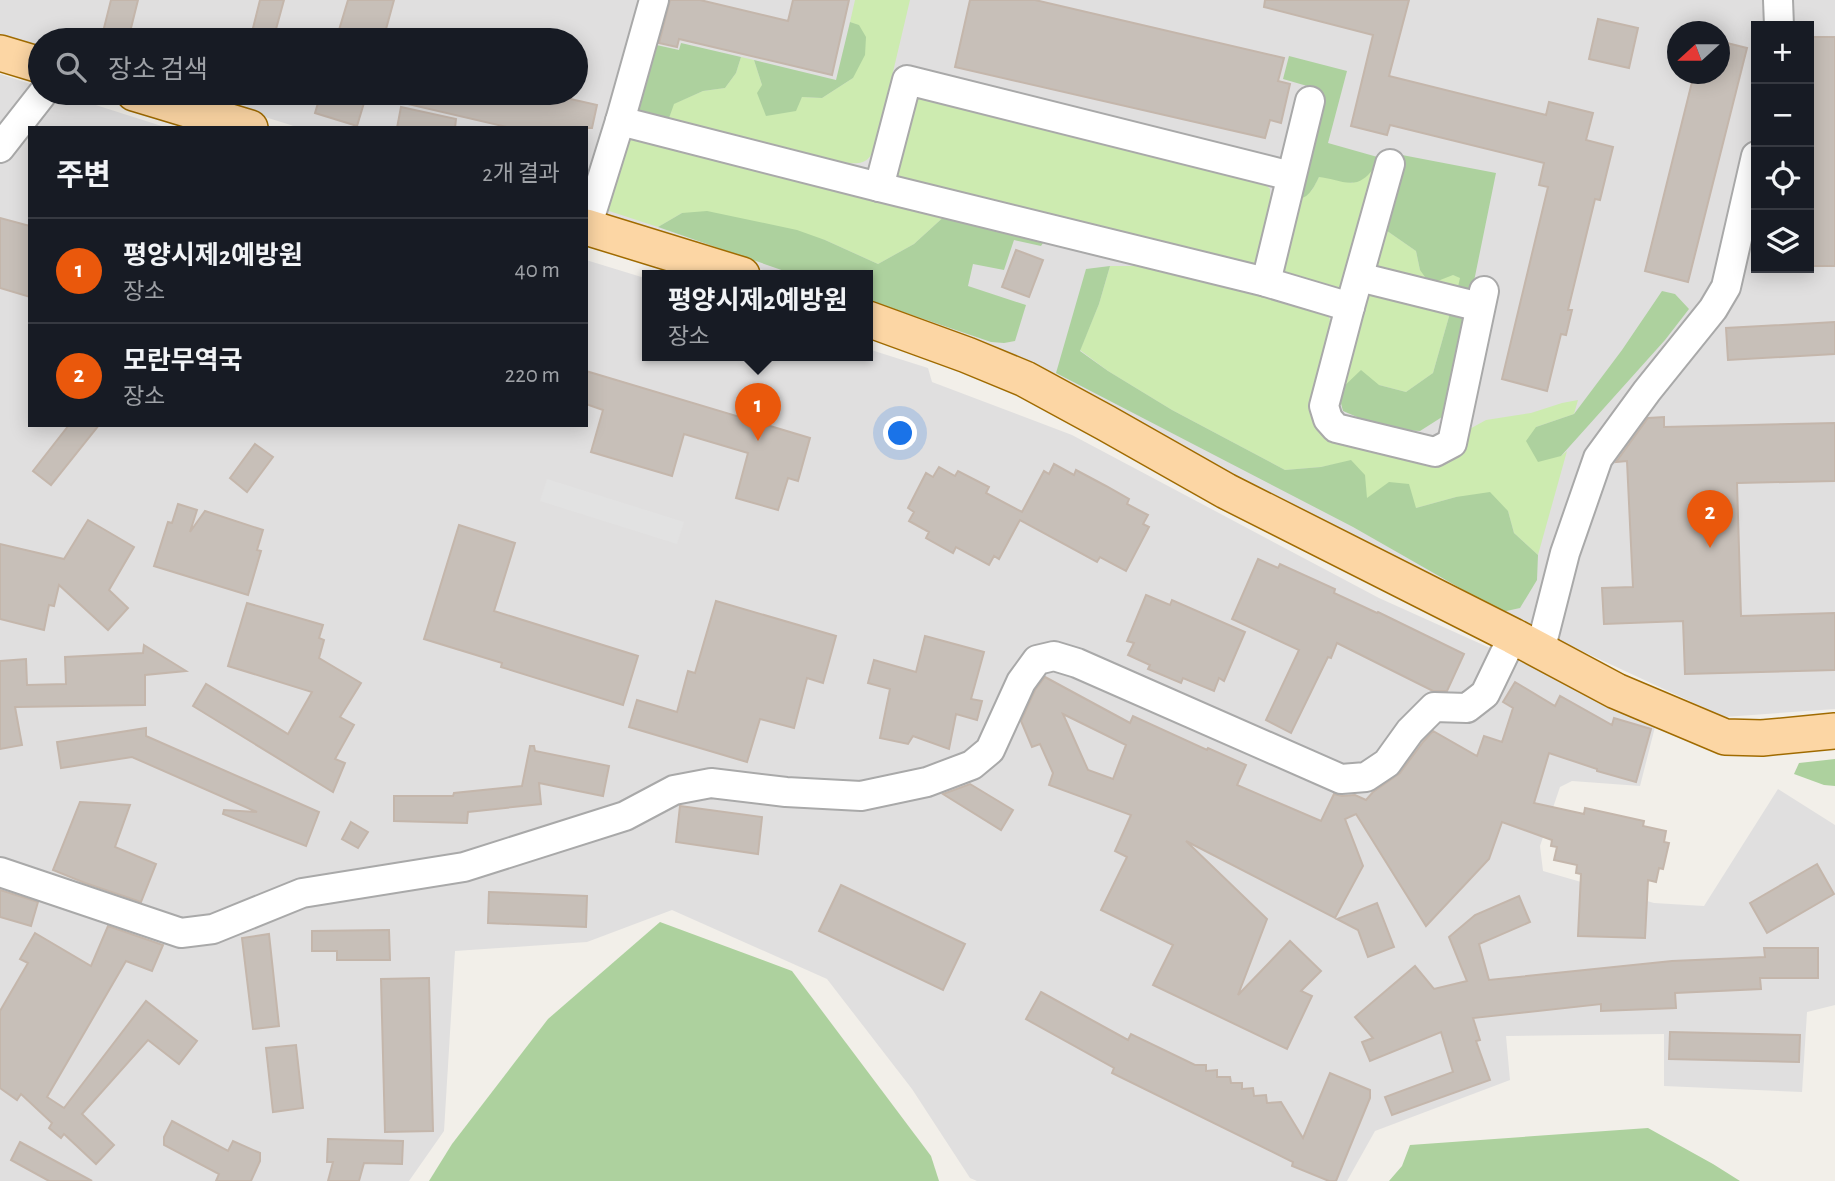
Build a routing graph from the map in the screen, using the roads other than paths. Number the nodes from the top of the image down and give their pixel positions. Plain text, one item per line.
1 (654, 0) edge
2 (1778, 0) edge
3 (1779, 21) edge
4 (0, 53) edge
5 (28, 61) edge
6 (1310, 101) dead end
7 (34, 105) edge
8 (174, 105) edge
9 (620, 121) junction
10 (243, 126) edge
11 (0, 148) edge
12 (1390, 164) dead end
13 (1291, 176) junction
14 (1751, 178) edge
15 (879, 187) junction
16 (588, 224) edge
17 (588, 227) edge
18 (726, 270) edge
19 (1359, 277) junction
20 (1266, 282) junction
21 (1350, 307) junction
22 (873, 321) edge
23 (1526, 644) junction
24 (1835, 731) edge
25 (0, 872) edge

1 - 9 street
2 - 3 street
4 - 5 main road
6 - 13 street
7 - 11 street
8 - 10 main road
9 - 15 street
9 - 16 street
12 - 19 street
13 - 15 street
13 - 20 street
14 - 23 street
15 - 20 street
17 - 18 main road
19 - 21 street
19 - 21 street
20 - 21 street
22 - 23 main road
23 - 24 main road
23 - 25 street

